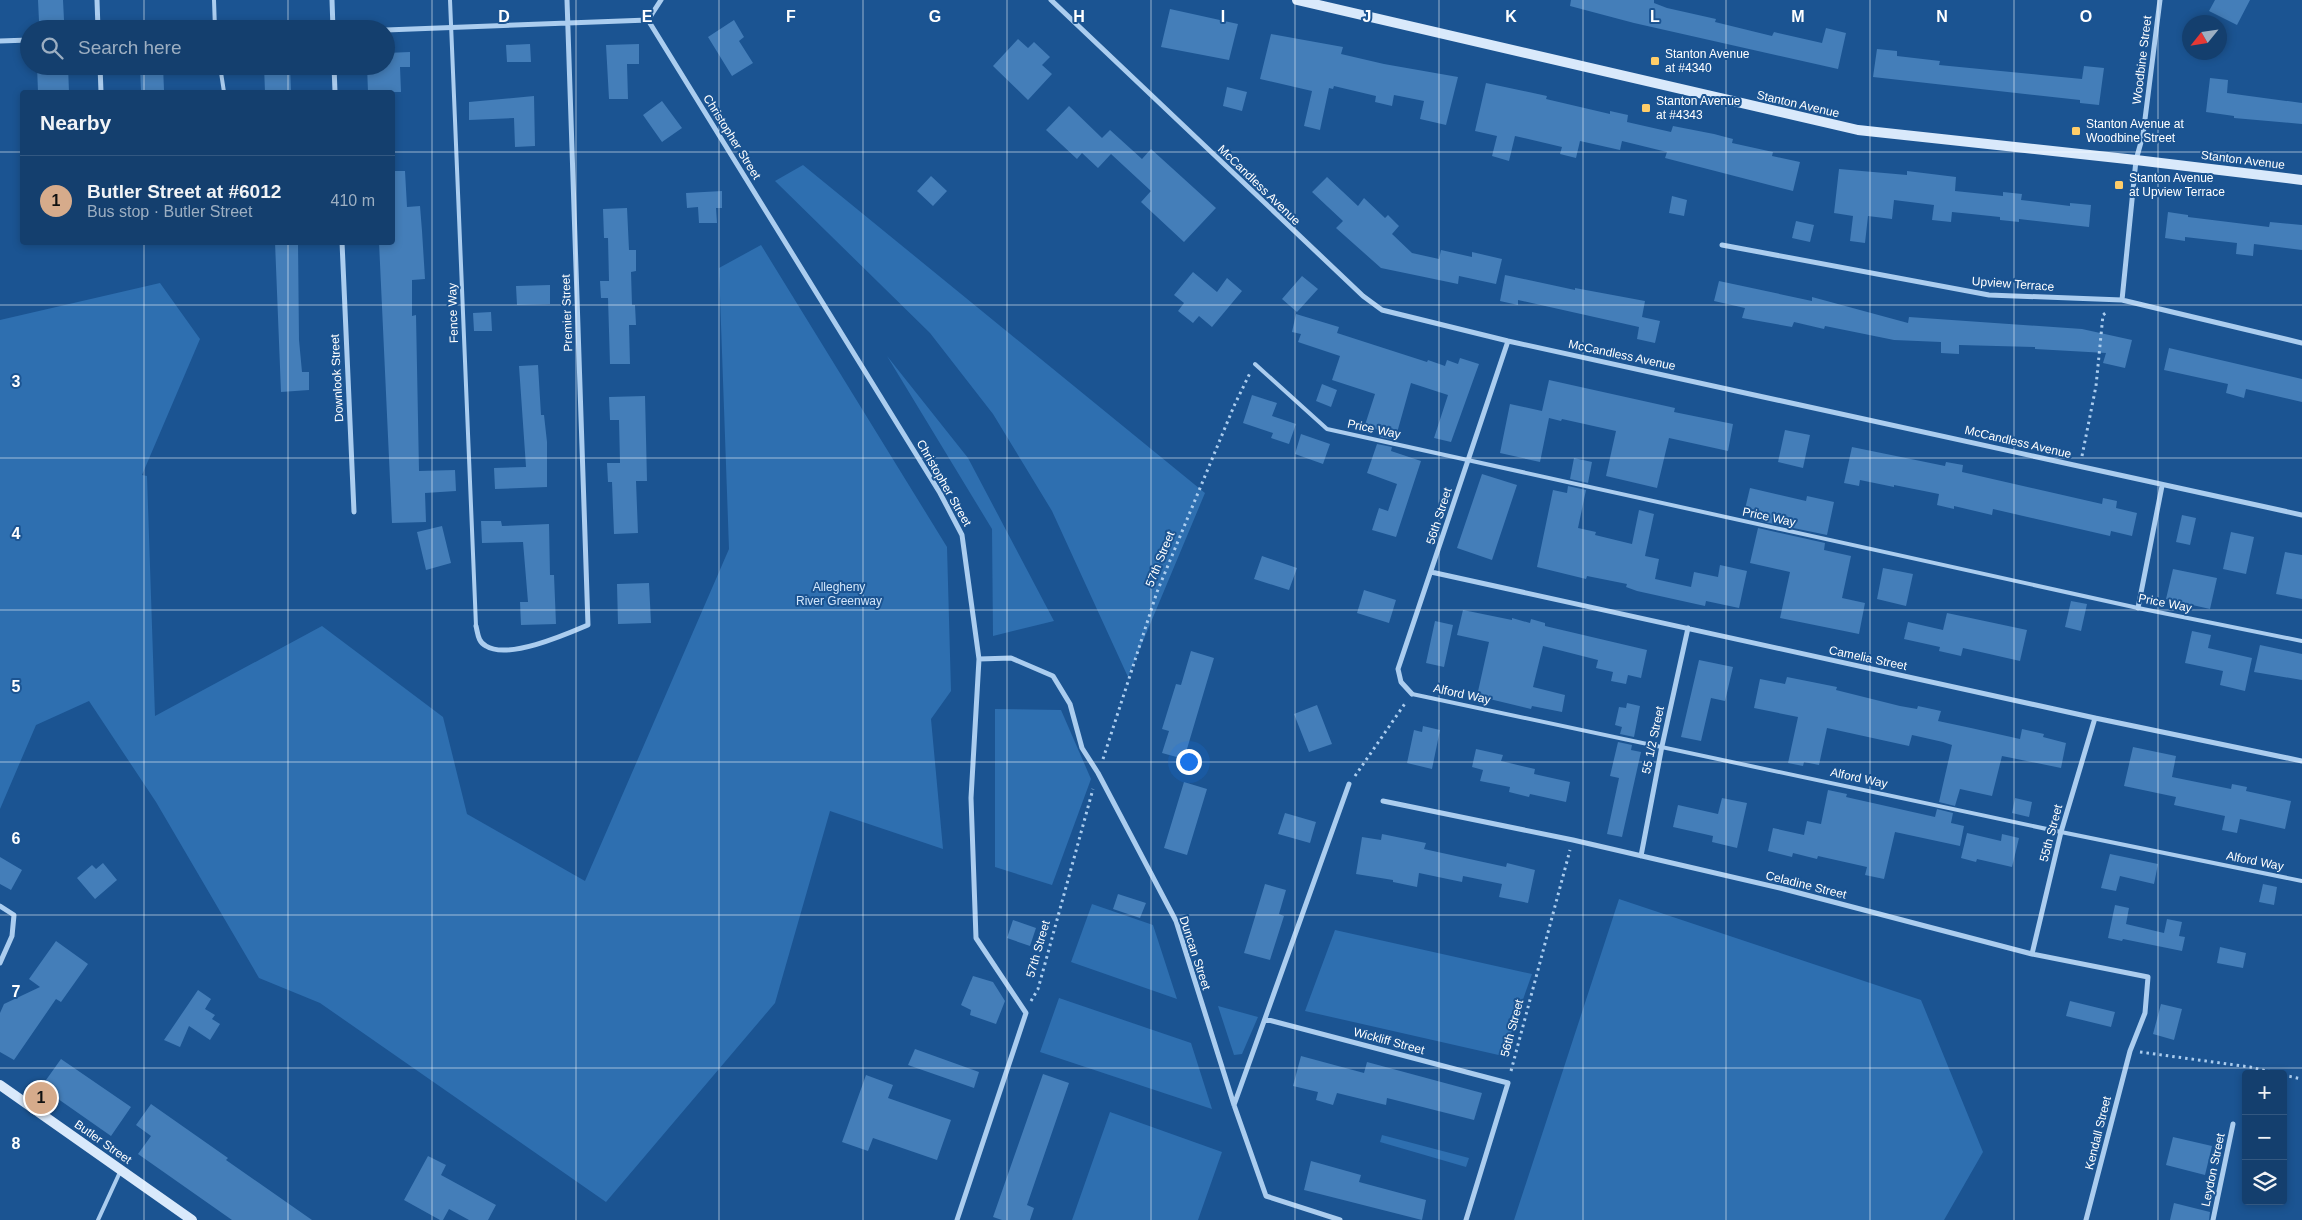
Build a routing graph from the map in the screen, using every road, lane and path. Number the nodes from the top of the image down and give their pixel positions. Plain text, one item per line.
1 (97, 0) edge
2 (214, 0) edge
3 (332, 0) edge
4 (450, 0) edge
5 (567, 0) edge
6 (661, 0) edge
7 (1051, 0) edge
8 (1297, 0) edge
9 (2160, 0) edge
10 (98, 20) edge
11 (215, 20) edge
12 (333, 20) edge
13 (648, 20) junction
14 (567, 22) junction
15 (451, 28) junction
16 (395, 30) edge
17 (20, 40) edge
18 (0, 41) edge
19 (100, 75) edge
20 (221, 75) edge
21 (334, 75) edge
22 (101, 90) edge
23 (224, 90) edge
24 (335, 90) edge
25 (2136, 160) junction
26 (2302, 180) edge
27 (342, 245) edge
28 (1722, 245) dead end
29 (2122, 300) junction
30 (1508, 340) junction
31 (2302, 343) edge
32 (1255, 364) joint
33 (2083, 451) dead end
34 (1468, 460) junction
35 (2162, 486) junction
36 (354, 512) dead end
37 (2302, 515) edge
38 (1431, 572) junction
39 (2138, 608) junction
40 (476, 626) joint
41 (1688, 628) junction
42 (2302, 641) edge
43 (979, 660) junction
44 (1412, 694) junction
45 (2095, 718) junction
46 (1662, 746) junction
47 (2302, 761) edge
48 (1100, 767) dead end
49 (1095, 782) dead end
50 (1349, 784) joint
51 (1383, 802) dead end
52 (2060, 832) junction
53 (1573, 840) junction
54 (1641, 856) junction
55 (2302, 881) edge
56 (0, 906) edge
57 (2032, 954) junction
58 (0, 963) edge
59 (1030, 1004) dead end
60 (1265, 1019) junction
61 (2130, 1051) junction
62 (2263, 1070) edge
63 (2287, 1075) edge
64 (2302, 1079) edge
65 (1508, 1083) junction
66 (0, 1085) edge
67 (1234, 1106) junction
68 (2233, 1124) dead end
69 (121, 1170) junction
70 (98, 1220) edge
71 (192, 1220) edge
72 (958, 1220) edge
73 (1340, 1220) edge
74 (1466, 1220) edge
75 (2086, 1220) edge
76 (2213, 1220) edge

1 - 10 street
2 - 11 lane
3 - 12 street
4 - 15 lane, Fence Way
5 - 14 street, Premier Street
6 - 13 street
7 - 30 street, McCandless Avenue
8 - 25 street, Stanton Avenue
9 - 25 street, Woodbine Street
13 - 14 street
13 - 43 street, Christopher Street
14 - 15 street
14 - 40 street, Premier Street
15 - 16 street
15 - 40 lane, Fence Way
17 - 18 street
19 - 22 street
20 - 23 lane
21 - 24 street
25 - 26 street, Stanton Avenue
25 - 29 street, Woodbine Street
27 - 36 street, Downlook Street
28 - 29 street, Upview Terrace
29 - 31 street, Upview Terrace
29 - 33 path
30 - 34 street, 56th Street
30 - 35 street, McCandless Avenue
32 - 34 lane, Price Way
32 - 48 path, 57th Street
34 - 38 street, 56th Street
34 - 39 lane, Price Way
35 - 37 street, McCandless Avenue
35 - 39 street
38 - 41 street, Camelia Street
38 - 44 street, 56th Street
39 - 42 lane, Price Way
41 - 45 street, Camelia Street
41 - 46 street, 55 1/2 Street
43 - 67 street, Duncan Street
43 - 72 street, Christopher Street
44 - 46 lane, Alford Way
44 - 50 path
45 - 47 street, Camelia Street
45 - 52 street, 55th Street
46 - 52 lane, Alford Way
46 - 54 street, 55 1/2 Street
49 - 59 path, 57th Street
50 - 60 street
51 - 53 street, Celadine Street
52 - 55 lane, Alford Way
52 - 57 street, 55th Street
53 - 54 street, Celadine Street
53 - 65 path, 56th Street
54 - 57 street, Celadine Street
56 - 58 street
57 - 61 street, Celadine Street
60 - 65 street, Wickliff Street
60 - 67 street
61 - 62 path
61 - 75 street, Kendall Street
63 - 64 path
65 - 74 street
66 - 69 street, Butler Street
67 - 73 street, Duncan Street
68 - 76 street, Leydon Street
69 - 70 lane
69 - 71 street, Butler Street

